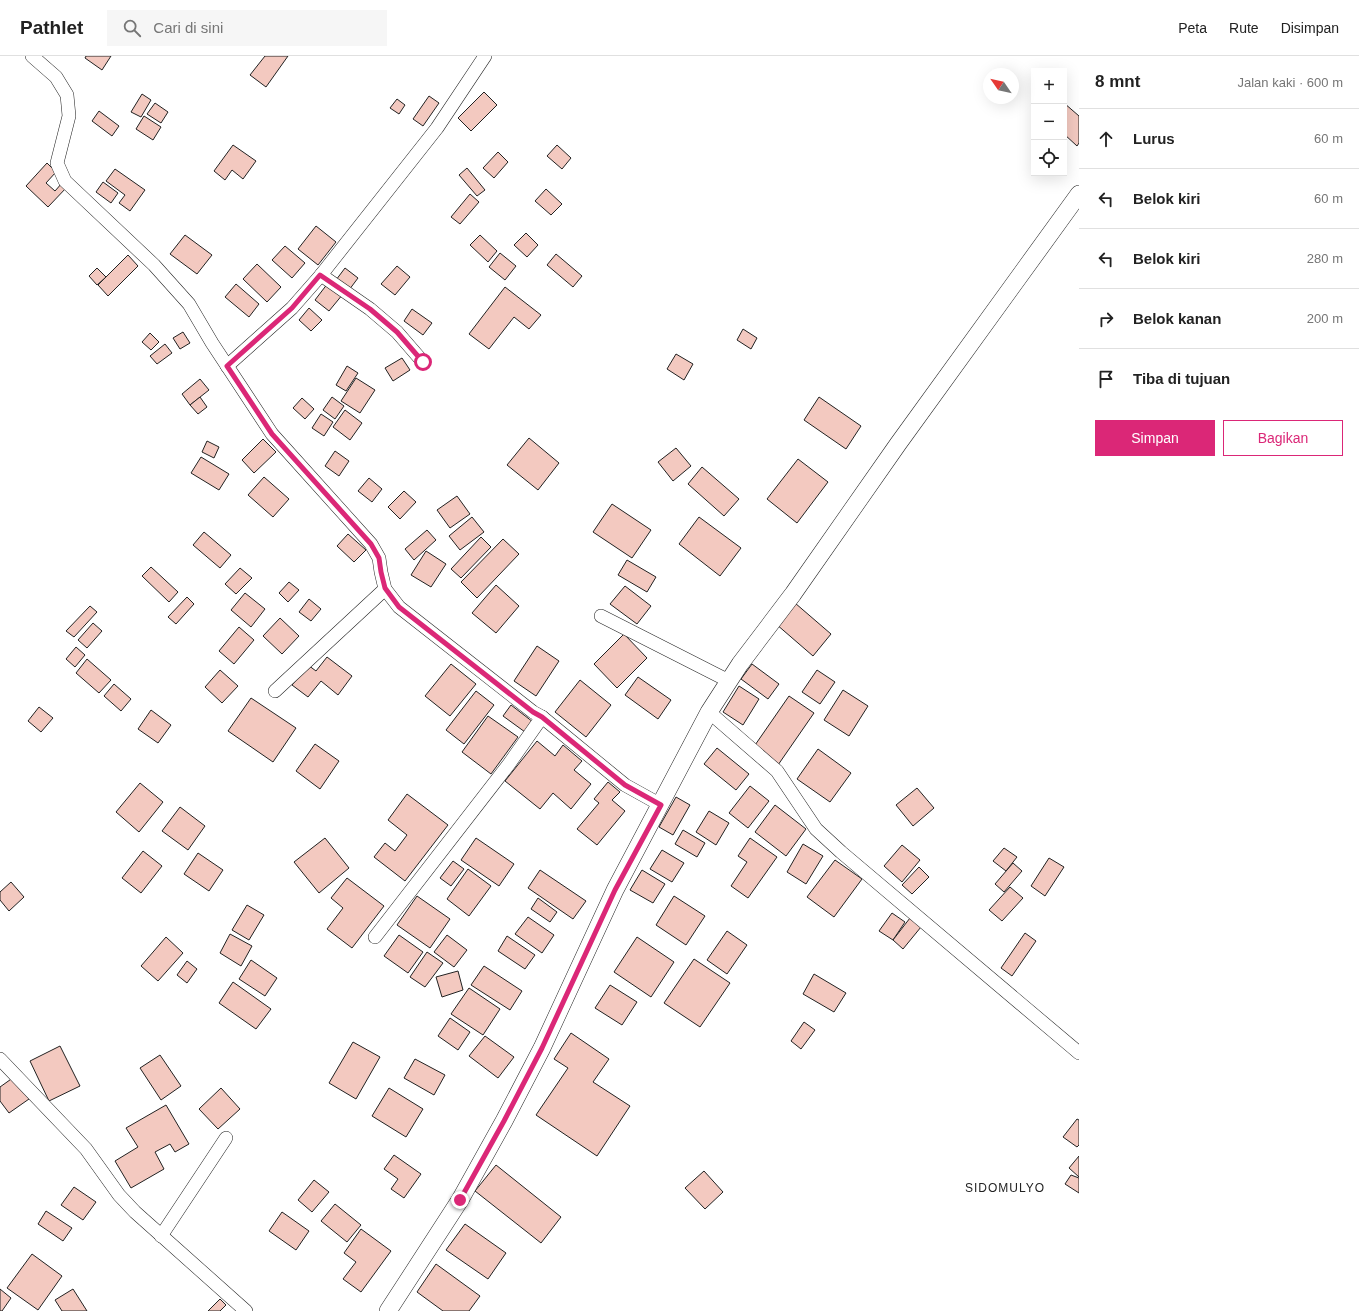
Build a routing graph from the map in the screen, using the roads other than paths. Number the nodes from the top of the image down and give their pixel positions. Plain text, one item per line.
1 (32, 56) edge
2 (485, 56) edge
3 (1079, 194) edge
4 (320, 275) junction
5 (423, 362) dead end
6 (227, 366) junction
7 (385, 588) junction
8 (602, 616) dead end
9 (729, 681) junction
10 (275, 691) dead end
11 (709, 712) junction
12 (542, 717) junction
13 (661, 805) junction
14 (375, 937) dead end
15 (1079, 1053) edge
16 (0, 1059) edge
17 (226, 1138) dead end
18 (161, 1236) junction
19 (246, 1311) edge
20 (388, 1311) edge

1 - 6 street
2 - 4 street
3 - 9 street
4 - 5 street
4 - 6 street
6 - 7 street
7 - 10 street
7 - 12 street
8 - 9 street
9 - 11 street
11 - 13 street
11 - 15 street
12 - 13 street
12 - 14 street
13 - 20 street
16 - 18 street
17 - 18 street
18 - 19 street

